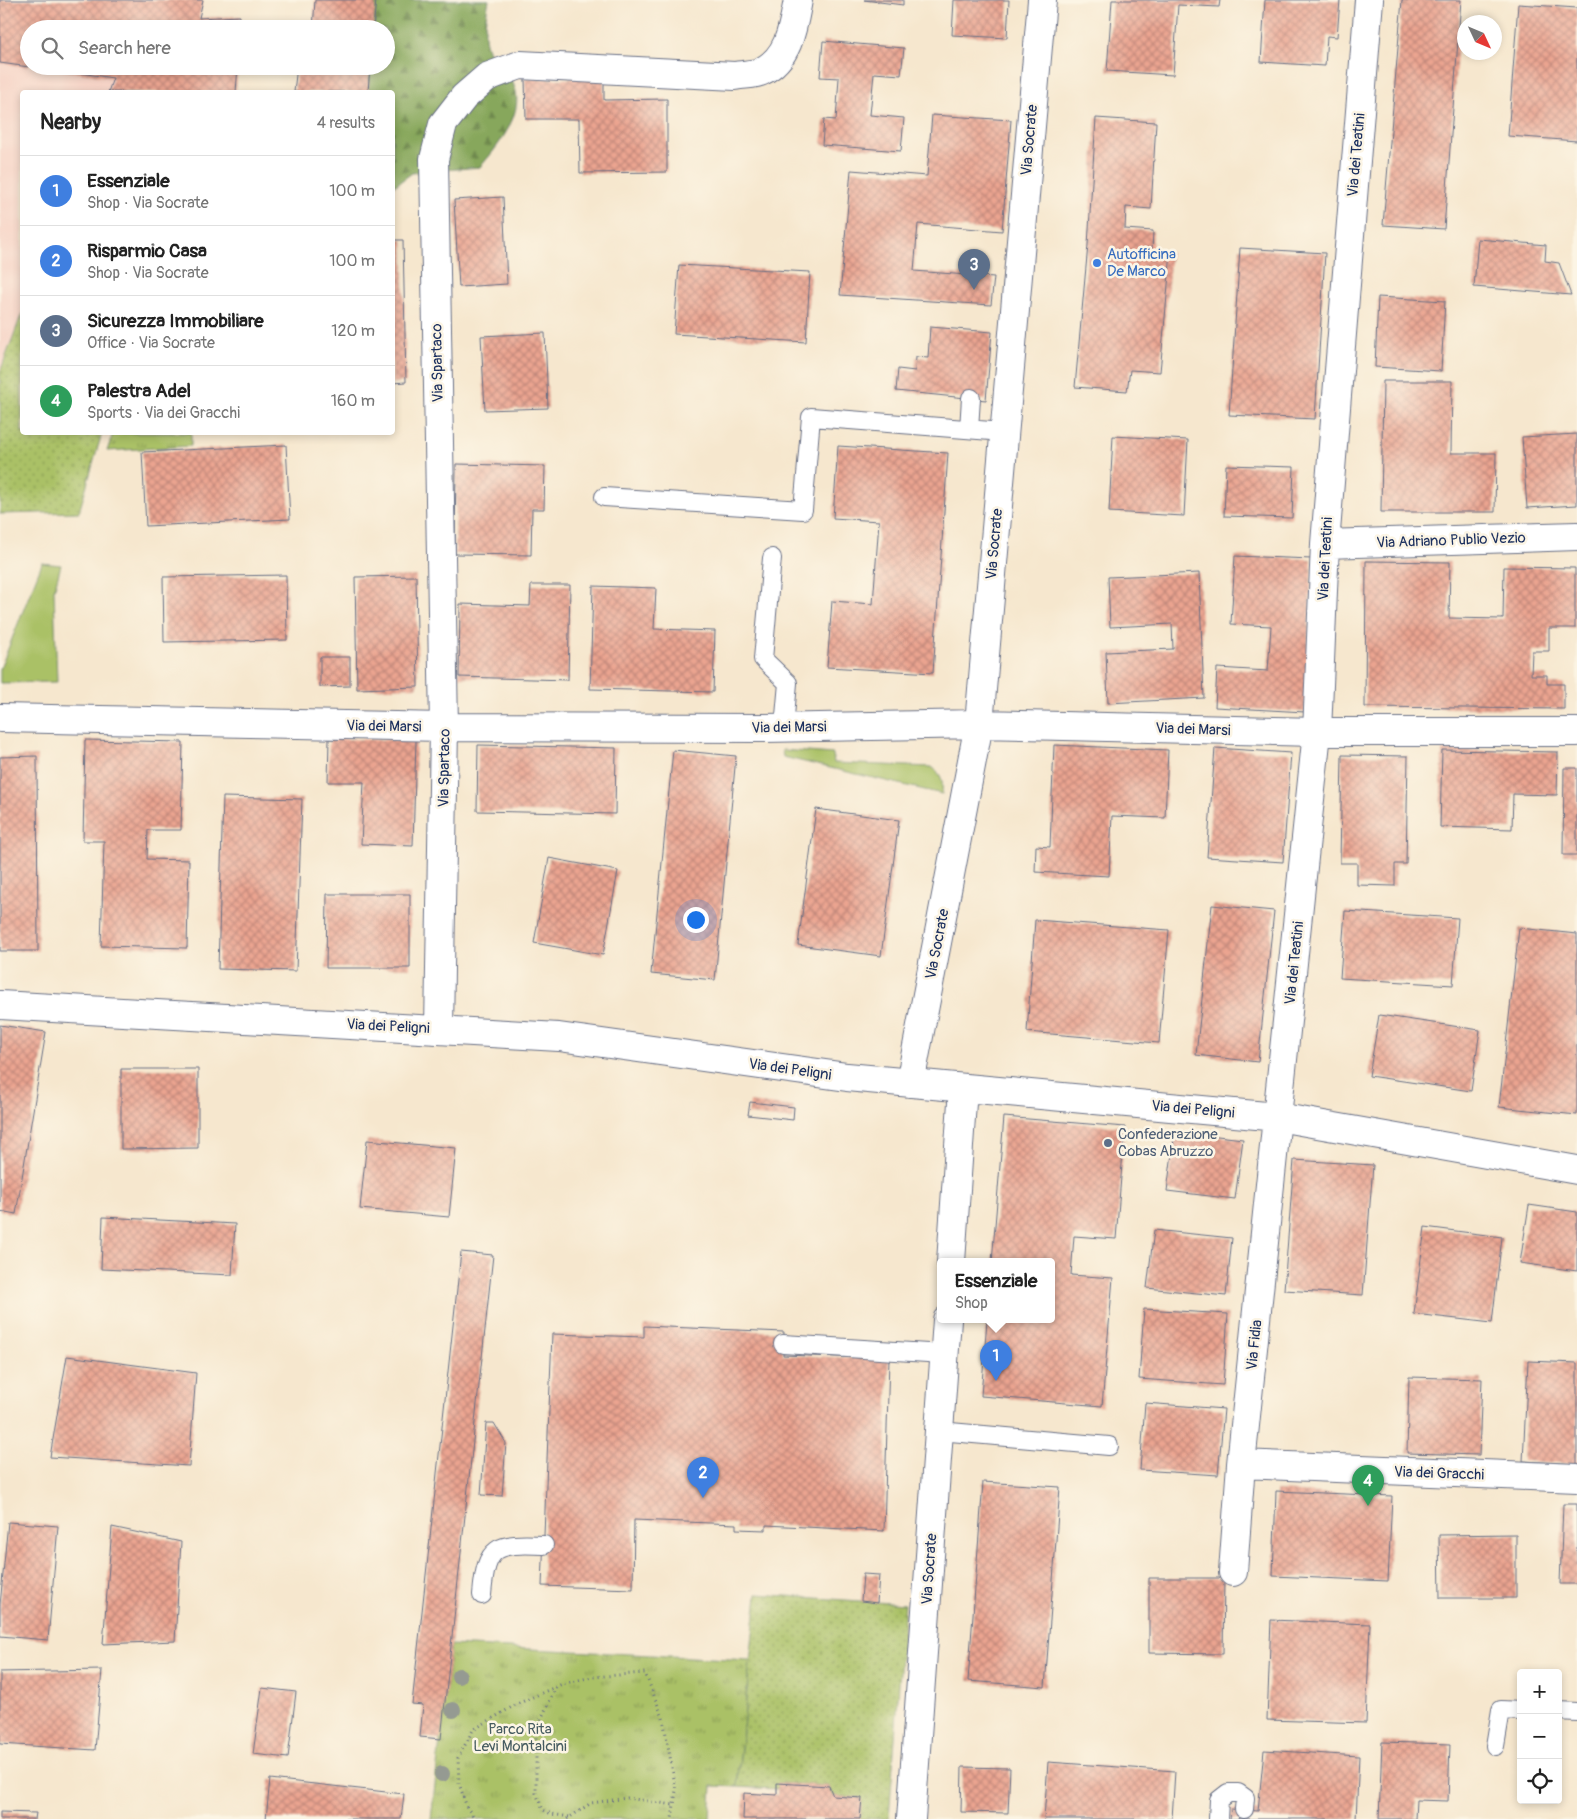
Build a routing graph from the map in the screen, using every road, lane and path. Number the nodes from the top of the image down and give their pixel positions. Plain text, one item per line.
1 (798, 0) edge
2 (1042, 0) edge
3 (1369, 0) edge
4 (971, 398) dead end
5 (969, 429) junction
6 (1004, 432) junction
7 (604, 497) dead end
8 (1577, 536) edge
9 (1325, 544) junction
10 (772, 558) dead end
11 (0, 718) edge
12 (979, 724) junction
13 (444, 727) junction
14 (775, 728) junction
15 (1317, 732) junction
16 (1577, 732) edge
17 (0, 1004) edge
18 (439, 1029) junction
19 (910, 1083) junction
20 (964, 1088) junction
21 (1278, 1117) junction
22 (1577, 1170) edge
23 (952, 1258) edge
24 (947, 1323) edge
25 (783, 1344) dead end
26 (944, 1354) junction
27 (939, 1431) junction
28 (1109, 1446) dead end
29 (1242, 1464) junction
30 (1577, 1478) edge
31 (544, 1545) dead end
32 (1233, 1572) dead end
33 (482, 1596) dead end
34 (556, 1687) junction
35 (1517, 1711) edge
36 (1562, 1711) edge
37 (1577, 1712) edge
38 (1495, 1746) dead end
39 (674, 1805) junction
40 (1244, 1809) dead end
41 (568, 1818) edge
42 (476, 1819) edge
43 (672, 1819) edge
44 (911, 1819) edge
45 (1218, 1819) edge

1 - 13 street, Via Spartaco
2 - 6 street, Via Socrate
3 - 9 street, Via dei Teatini
4 - 5 lane
5 - 6 lane
5 - 7 lane
6 - 12 street, Via Socrate
8 - 9 street, Via Adriano Publio Vezio
9 - 15 street, Via dei Teatini
10 - 14 lane
11 - 13 street, Via dei Marsi
12 - 14 street, Via dei Marsi
12 - 15 street, Via dei Marsi
12 - 19 street, Via Socrate
13 - 14 street, Via dei Marsi
13 - 18 street, Via Spartaco
15 - 16 street, Via dei Marsi
15 - 21 street, Via dei Teatini
17 - 18 street, Via dei Peligni
18 - 19 street, Via dei Peligni
19 - 20 street, Via dei Peligni
20 - 21 street, Via dei Peligni
20 - 23 street
21 - 22 street, Via dei Peligni
21 - 29 street, Via Fidia
24 - 26 street, Via Socrate
25 - 26 lane
26 - 27 street, Via Socrate
27 - 28 lane
27 - 44 street, Via Socrate
29 - 30 street, Via dei Gracchi
29 - 32 street, Via Fidia
31 - 33 lane
34 - 39 path
34 - 41 path
34 - 42 path
35 - 38 lane
36 - 37 lane
39 - 41 path
39 - 43 path
40 - 45 lane

